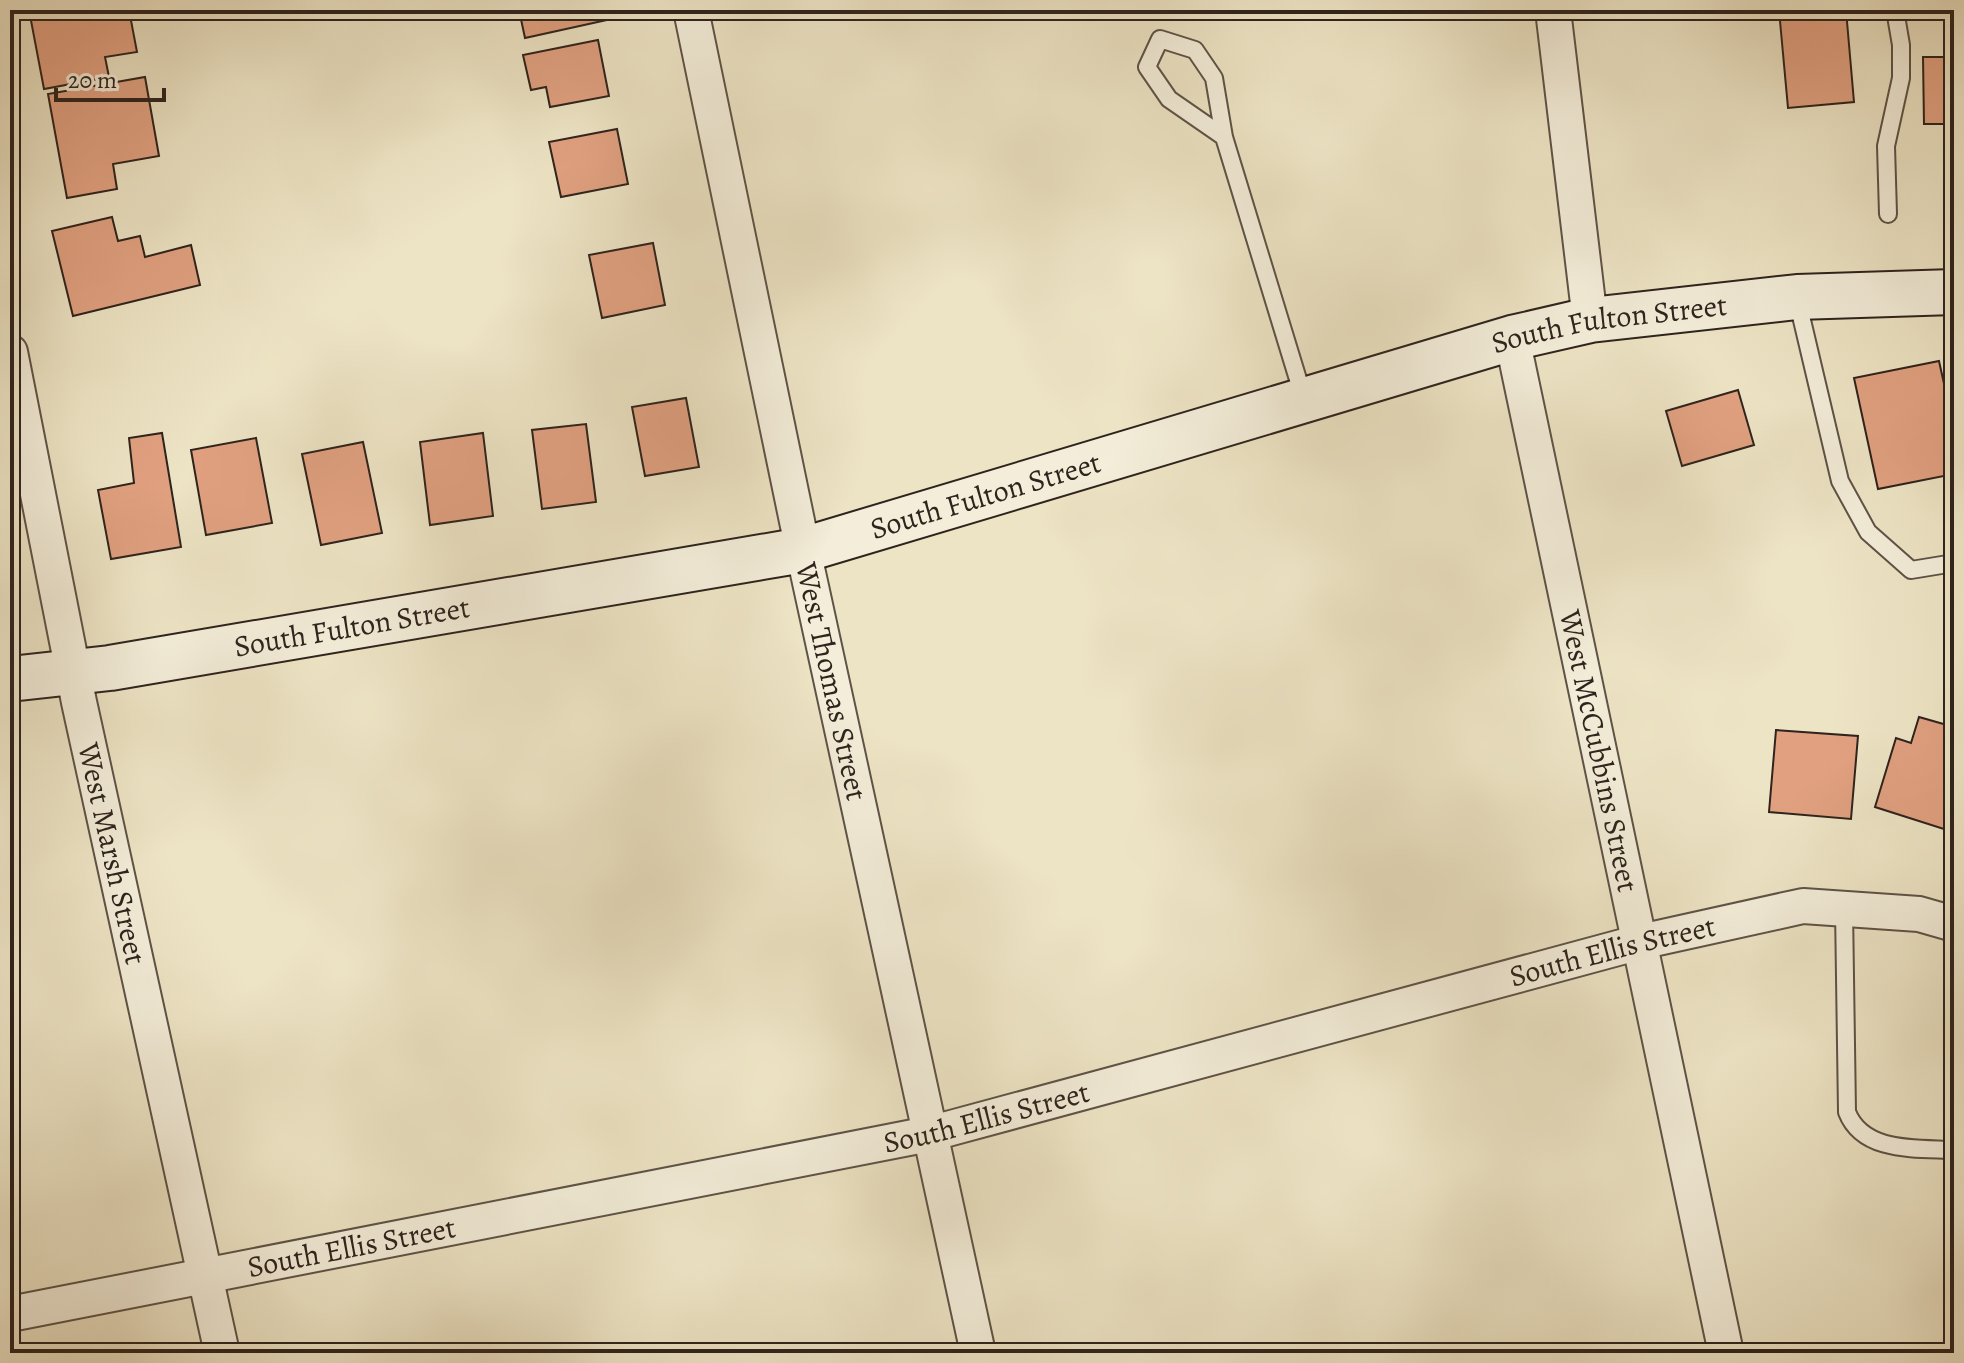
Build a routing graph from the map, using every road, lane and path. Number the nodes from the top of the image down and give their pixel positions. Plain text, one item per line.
1 (691, 10) edge
2 (1553, 10) edge
3 (1895, 10) edge
4 (1224, 137) junction
5 (1888, 214) dead end
6 (1954, 292) edge
7 (1797, 297) junction
8 (1590, 320) junction
9 (1512, 338) junction
10 (10, 352) edge
11 (1305, 401) junction
12 (803, 550) junction
13 (1954, 563) edge
14 (73, 674) junction
15 (10, 679) edge
16 (1844, 909) junction
17 (1954, 924) edge
18 (1640, 942) junction
19 (929, 1134) junction
20 (1954, 1150) edge
21 (205, 1275) junction
22 (10, 1314) edge
23 (222, 1353) edge
24 (978, 1353) edge
25 (1726, 1353) edge

1 - 12 street, West Thomas Street
2 - 8 street
3 - 5 lane
4 - 4 lane
4 - 11 lane
6 - 7 street, South Fulton Street
7 - 8 street, South Fulton Street
7 - 13 lane
8 - 9 street, South Fulton Street
9 - 11 street, South Fulton Street
9 - 18 street, West McCubbins Street
10 - 14 street, West Marsh Street
11 - 12 street, South Fulton Street
12 - 14 street, South Fulton Street
12 - 19 street, West Thomas Street
14 - 15 street, South Fulton Street
14 - 21 street, West Marsh Street
16 - 17 street, South Ellis Street
16 - 18 street, South Ellis Street
16 - 20 lane
18 - 19 street, South Ellis Street
18 - 25 street, West McCubbins Street
19 - 21 street, South Ellis Street
19 - 24 street, West Thomas Street
21 - 22 street, South Ellis Street
21 - 23 street, West Marsh Street

